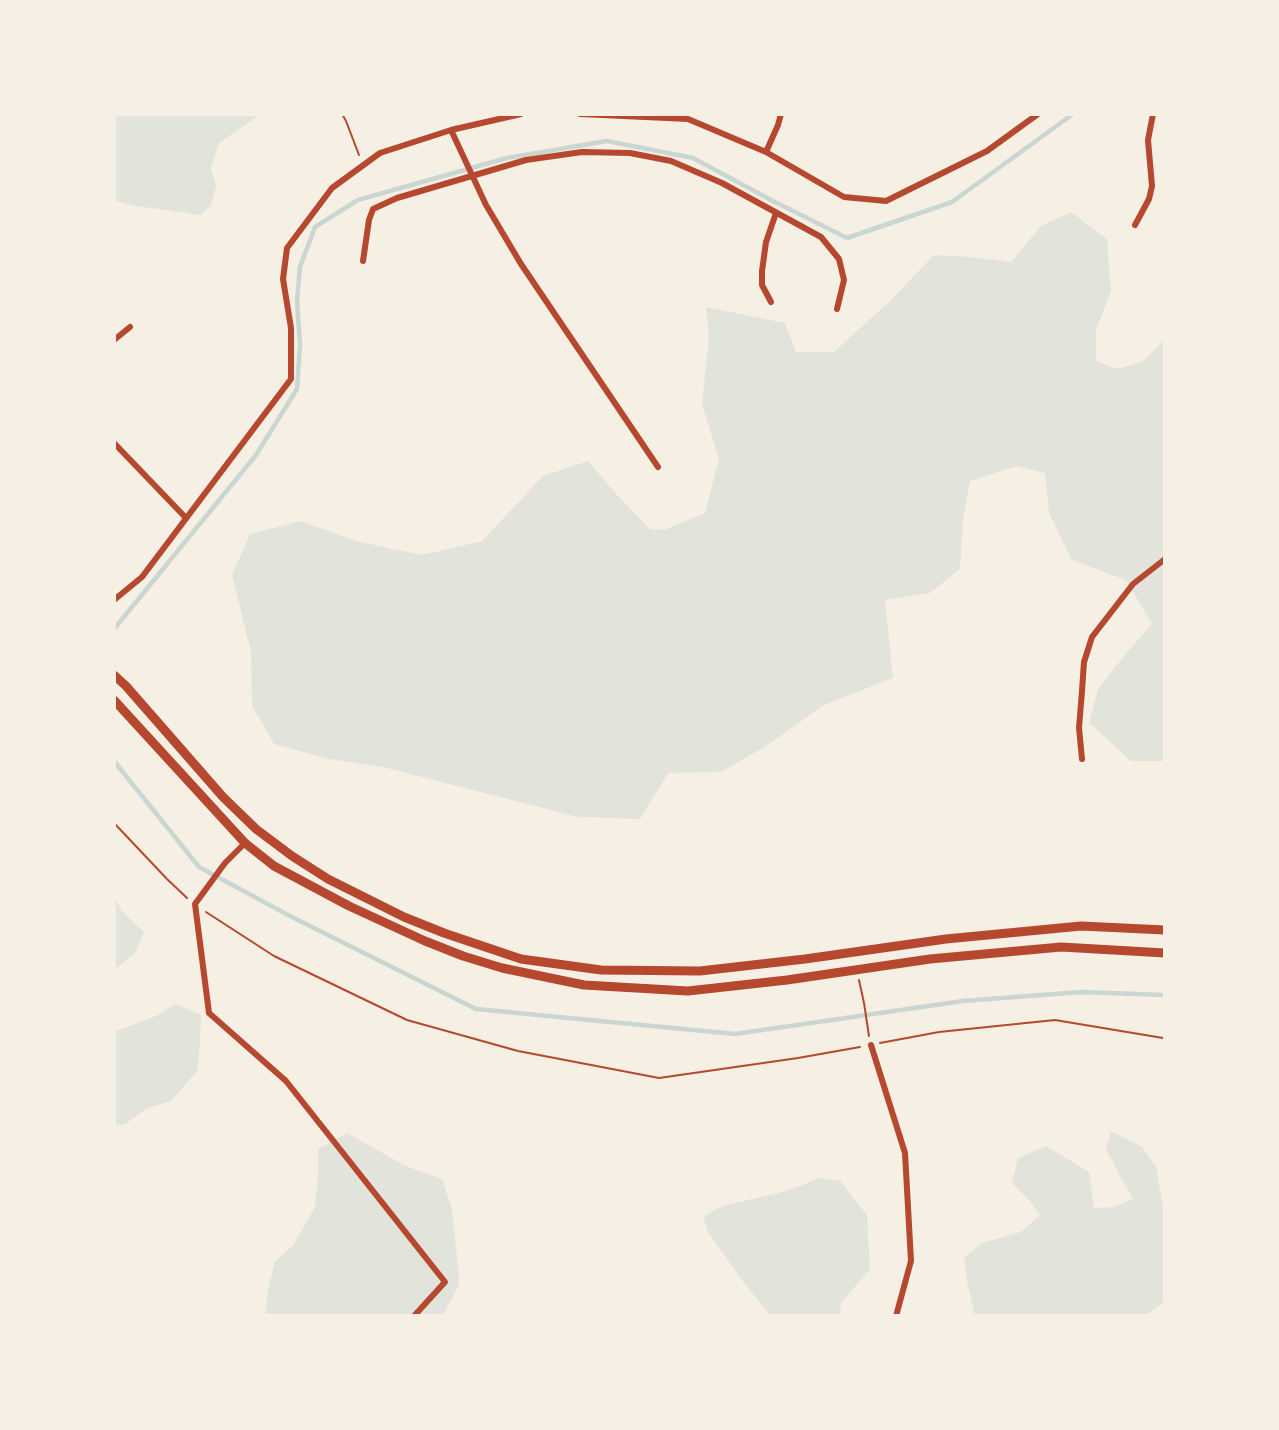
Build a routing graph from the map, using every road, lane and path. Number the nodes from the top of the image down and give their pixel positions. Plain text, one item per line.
1 (342, 114) edge
2 (521, 114) edge
3 (580, 114) edge
4 (781, 114) edge
5 (1038, 114) edge
6 (1153, 114) edge
7 (451, 130) junction
8 (766, 152) junction
9 (363, 165) junction
10 (471, 174) junction
11 (776, 213) junction
12 (1135, 225) dead end
13 (363, 261) dead end
14 (771, 302) dead end
15 (837, 309) dead end
16 (130, 327) dead end
17 (114, 340) edge
18 (114, 443) edge
19 (658, 467) dead end
20 (186, 518) junction
21 (1165, 559) edge
22 (114, 600) edge
23 (114, 675) edge
24 (114, 700) edge
25 (1082, 759) dead end
26 (114, 823) edge
27 (256, 829) junction
28 (245, 843) junction
29 (195, 904) junction
30 (1165, 930) edge
31 (1165, 953) edge
32 (856, 970) junction
33 (1165, 1040) edge
34 (870, 1042) junction
35 (414, 1316) edge
36 (896, 1316) edge

1 - 9 path
2 - 7 street
3 - 8 street
4 - 8 street
5 - 8 street
6 - 12 street
7 - 9 street
7 - 10 street
9 - 20 street
10 - 11 street
10 - 13 street
10 - 19 street
11 - 14 street
11 - 15 street
16 - 17 street
18 - 20 street
20 - 22 street
21 - 25 street
23 - 27 street
24 - 28 street
26 - 29 path
27 - 28 street
27 - 30 street
28 - 29 street
28 - 32 street
29 - 34 path
29 - 35 street
31 - 32 street
32 - 34 path
33 - 34 path
34 - 36 street

